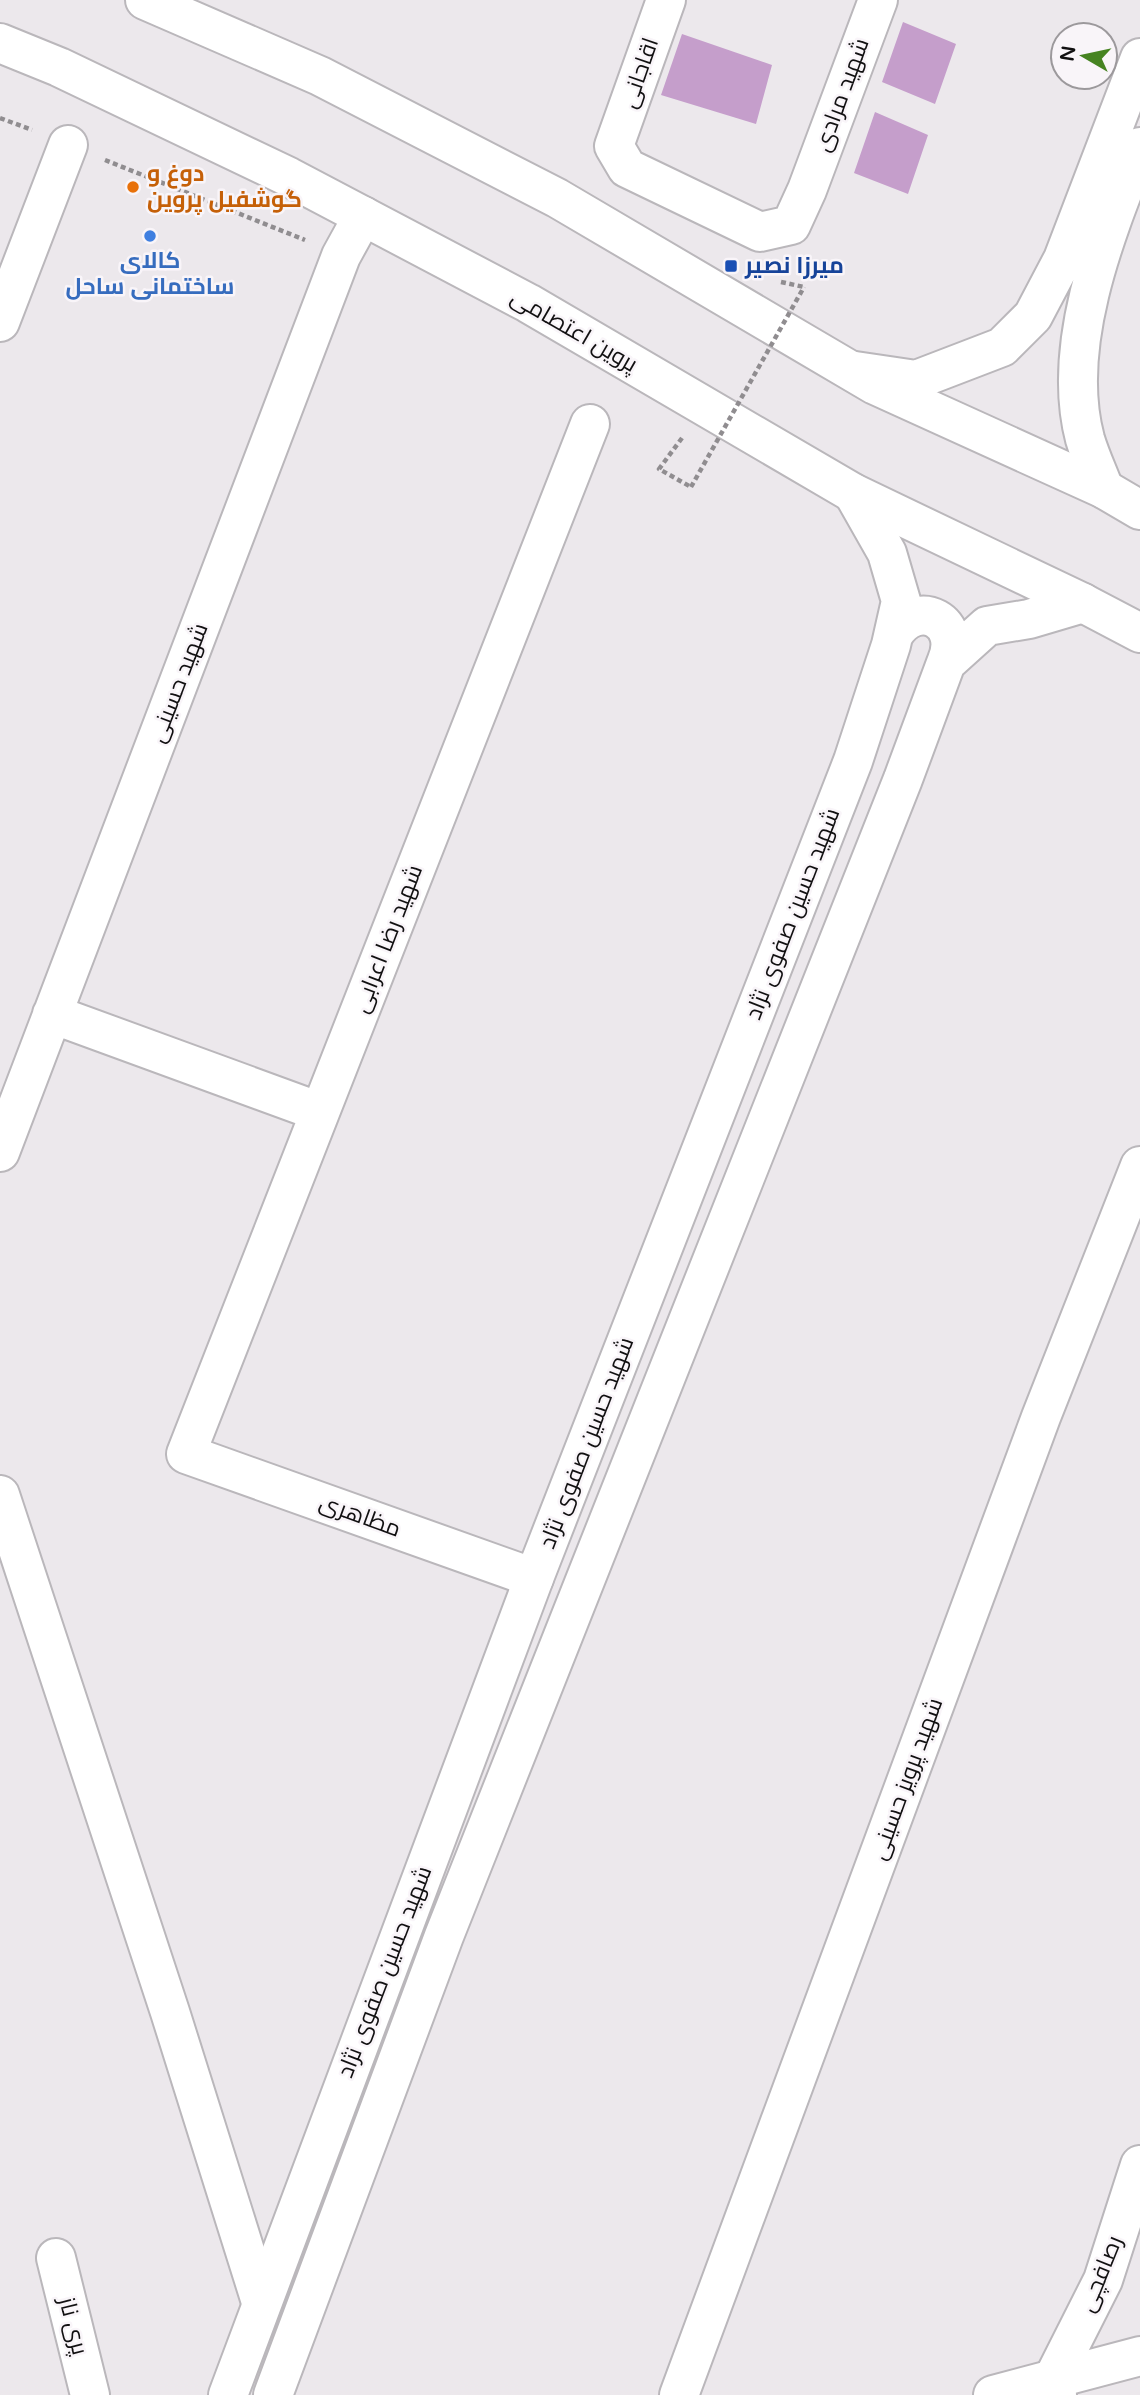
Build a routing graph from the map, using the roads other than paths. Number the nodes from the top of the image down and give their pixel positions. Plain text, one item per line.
1 (145, 0) edge
2 (666, 0) edge
3 (878, 0) edge
4 (0, 43) edge
5 (1140, 58) edge
6 (68, 145) road end
7 (614, 146) joint
8 (1140, 147) edge
9 (363, 216) junction
10 (1079, 265) junction
11 (0, 322) edge
12 (850, 370) junction
13 (590, 424) dead end
14 (1104, 489) junction
15 (853, 493) junction
16 (1140, 510) edge
17 (1083, 603) junction
18 (1140, 633) edge
19 (894, 634) junction
20 (946, 663) junction
21 (52, 1014) junction
22 (320, 1112) junction
23 (0, 1152) edge
24 (1140, 1166) edge
25 (186, 1454) joint
26 (0, 1495) edge
27 (534, 1578) junction
28 (1140, 2165) edge
29 (57, 2258) dead end
30 (261, 2302) junction
31 (1140, 2356) edge
32 (231, 2385) edge
33 (1055, 2387) edge
34 (275, 2391) edge
35 (90, 2395) edge
36 (679, 2395) edge
37 (992, 2395) edge

1 - 12 street
2 - 7 street, اقاجانی
3 - 7 street, شهید مرادی
4 - 9 street, پروین اعتصامی
5 - 10 street
6 - 11 street
8 - 10 street
9 - 15 street, پروین اعتصامی
9 - 21 street, شهید حسینی
10 - 12 street
10 - 14 street
12 - 14 street
13 - 22 street, شهید رضا اعرابی
14 - 16 street
15 - 17 street, پروین اعتصامی
15 - 19 street, شهید حسین صفوی نژاد
17 - 18 street, پروین اعتصامی
17 - 20 street, شهید حسین صفوی نژاد
19 - 20 street
19 - 27 street, شهید حسین صفوی نژاد
20 - 34 street, شهید حسین صفوی نژاد
21 - 22 street
21 - 23 street, شهید حسینی
22 - 25 street, شهید رضا اعرابی
24 - 36 street, شهید پرویز حسینی
25 - 27 street, مظاهری
26 - 30 street
27 - 30 street, شهید حسین صفوی نژاد
28 - 33 street, رصافچی
29 - 35 street, پری ناز
30 - 32 street, شهید حسین صفوی نژاد
31 - 33 street
32 - 34 street
33 - 37 street

